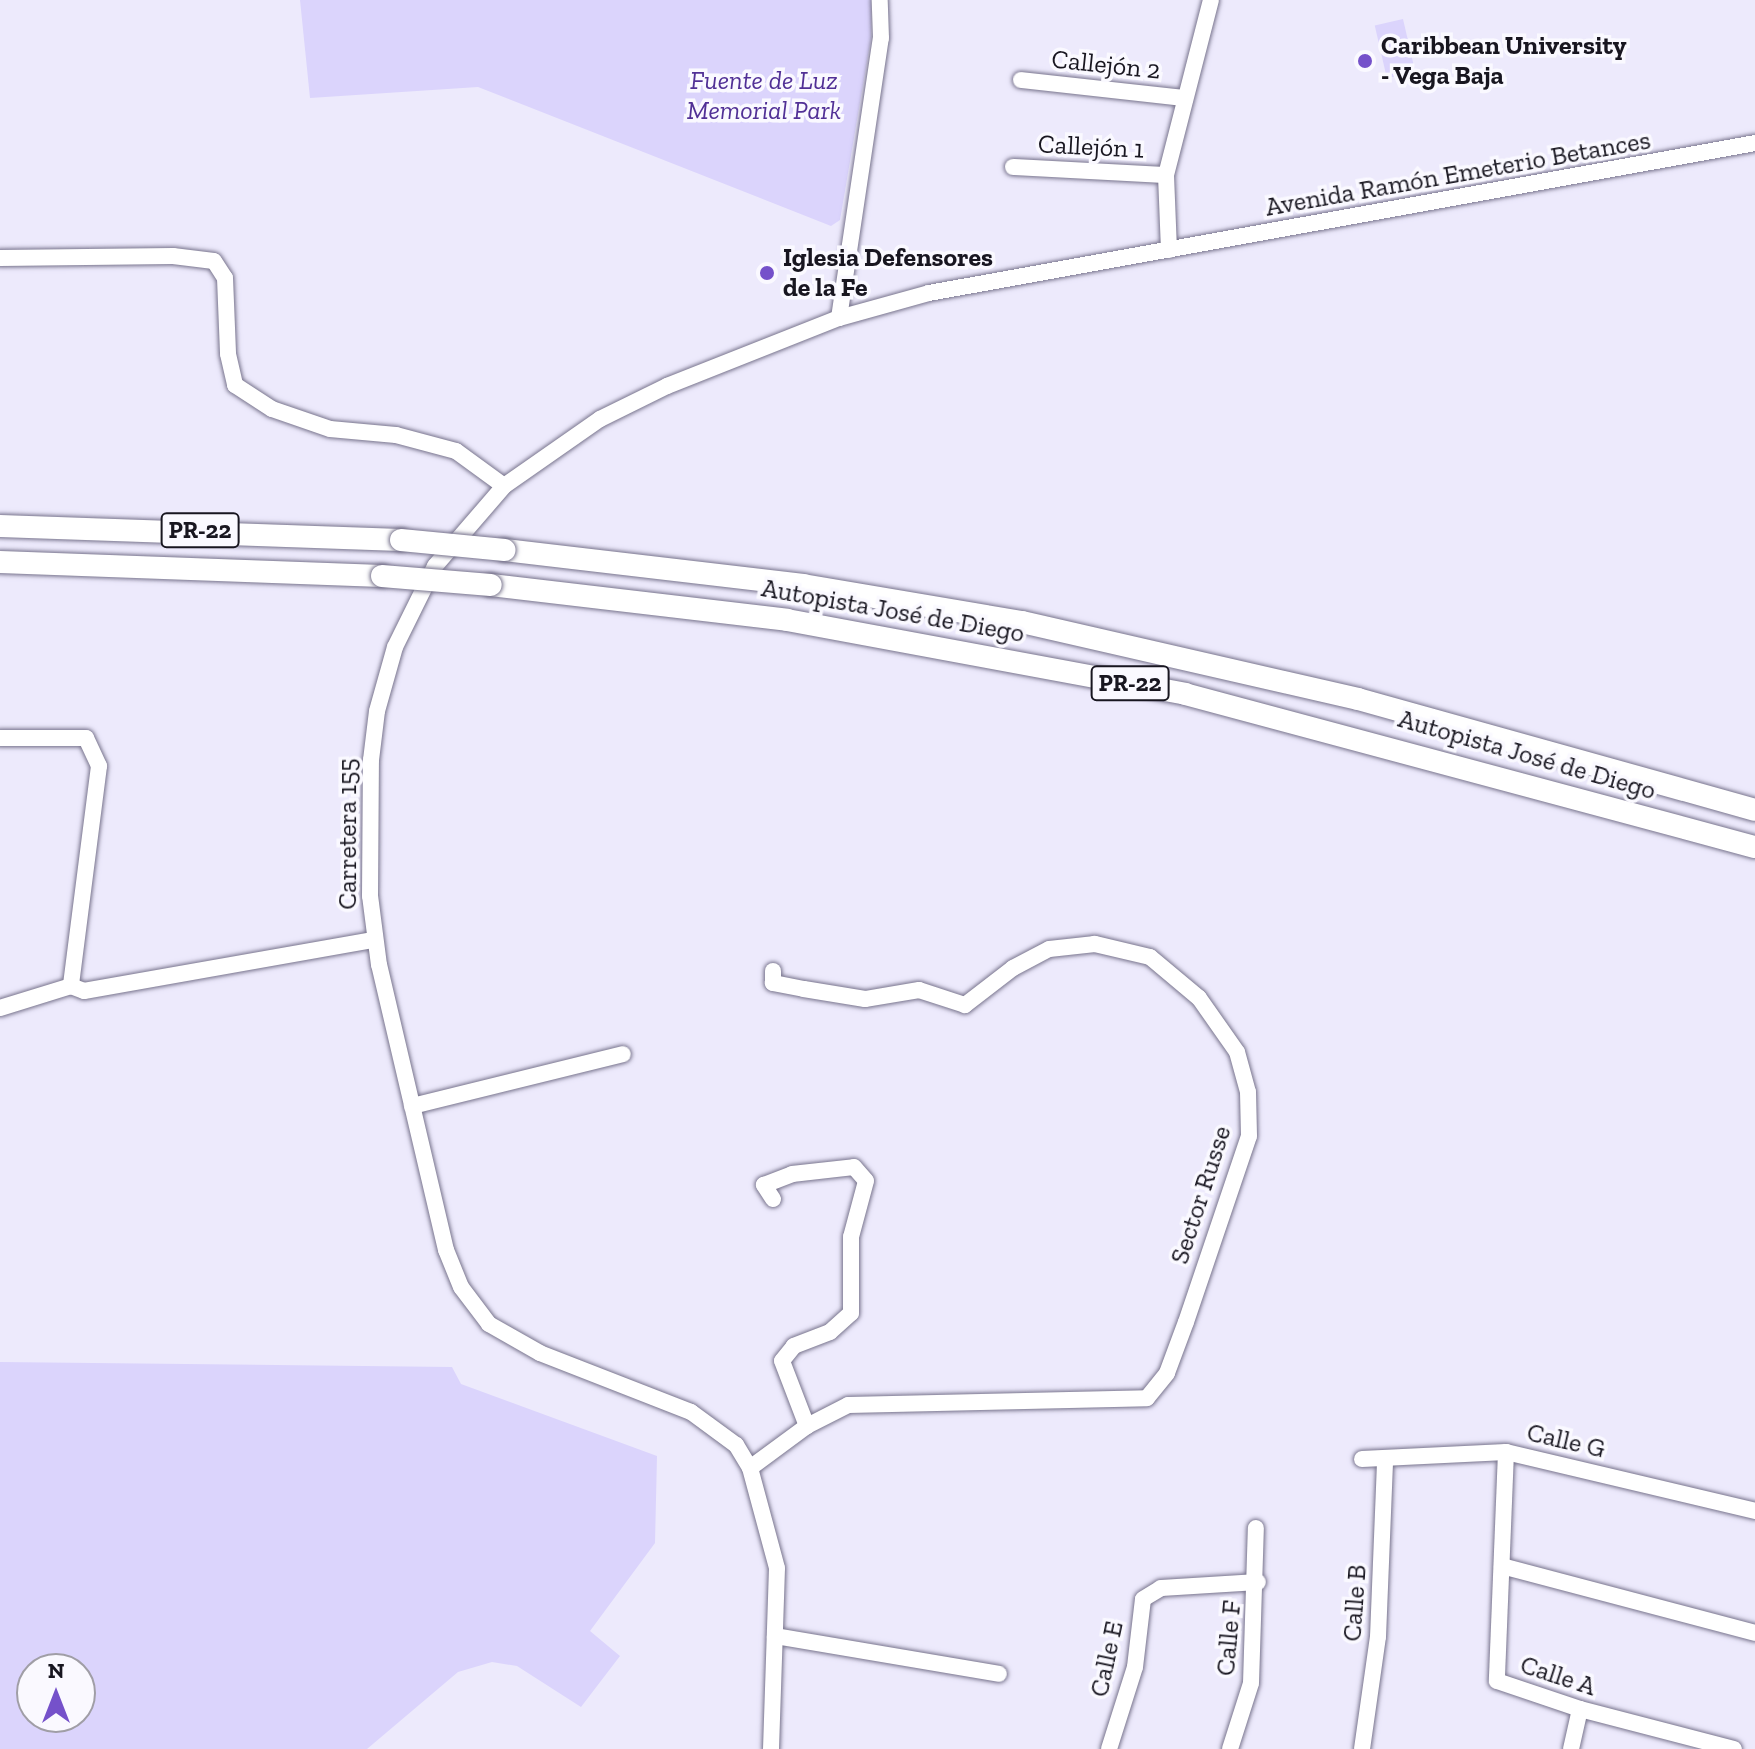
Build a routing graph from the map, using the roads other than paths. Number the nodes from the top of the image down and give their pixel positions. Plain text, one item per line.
1 (880, 0) edge
2 (1211, 0) edge
3 (1021, 80) dead end
4 (1185, 98) junction
5 (1755, 143) edge
6 (1013, 167) dead end
7 (1166, 175) junction
8 (1169, 250) junction
9 (0, 258) edge
10 (839, 318) junction
11 (504, 486) junction
12 (0, 526) edge
13 (0, 562) edge
14 (0, 738) edge
15 (1755, 810) edge
16 (1755, 847) edge
17 (374, 940) junction
18 (773, 971) dead end
19 (71, 986) junction
20 (0, 1008) edge
21 (623, 1054) dead end
22 (412, 1106) junction
23 (773, 1199) dead end
24 (807, 1426) junction
25 (1506, 1452) junction
26 (1362, 1459) dead end
27 (1385, 1459) junction
28 (750, 1468) junction
29 (1755, 1511) edge
30 (1256, 1528) dead end
31 (1502, 1566) junction
32 (1258, 1582) junction
33 (1755, 1633) edge
34 (775, 1636) junction
35 (999, 1674) dead end
36 (1580, 1709) junction
37 (1692, 1744) edge
38 (771, 1749) edge
39 (1109, 1749) edge
40 (1230, 1749) edge
41 (1362, 1749) edge
42 (1571, 1749) edge
43 (1734, 1749) edge

1 - 10 street
2 - 4 street
3 - 4 street, Callejón 2
4 - 7 street
5 - 8 street, Avenida Ramón Emeterio Betances
6 - 7 street, Callejón 1
7 - 8 street
8 - 10 street, Carretera 155
9 - 11 street
10 - 11 street, Carretera 155
11 - 17 street, Carretera 155
12 - 15 highway, Autopista José de Diego / PR-22, bridge
13 - 16 highway, Autopista José de Diego / PR-22, bridge
14 - 19 street
17 - 19 street
17 - 22 street, Carretera 155
18 - 24 street, Sector Russe
19 - 20 street
21 - 22 street
22 - 28 street, Carretera 155
23 - 24 street
24 - 28 street, Sector Russe
25 - 27 street, Calle G
25 - 29 street, Calle G
25 - 31 street, Calle A
26 - 27 street, Calle G
27 - 41 street, Calle B
28 - 34 street, Carretera 155
30 - 32 street, Calle F
31 - 33 street
31 - 36 street, Calle A
32 - 39 street, Calle E
32 - 40 street, Calle F
34 - 35 street
34 - 38 street, Carretera 155
36 - 37 street, Calle A
36 - 42 street
37 - 43 street, Calle A

